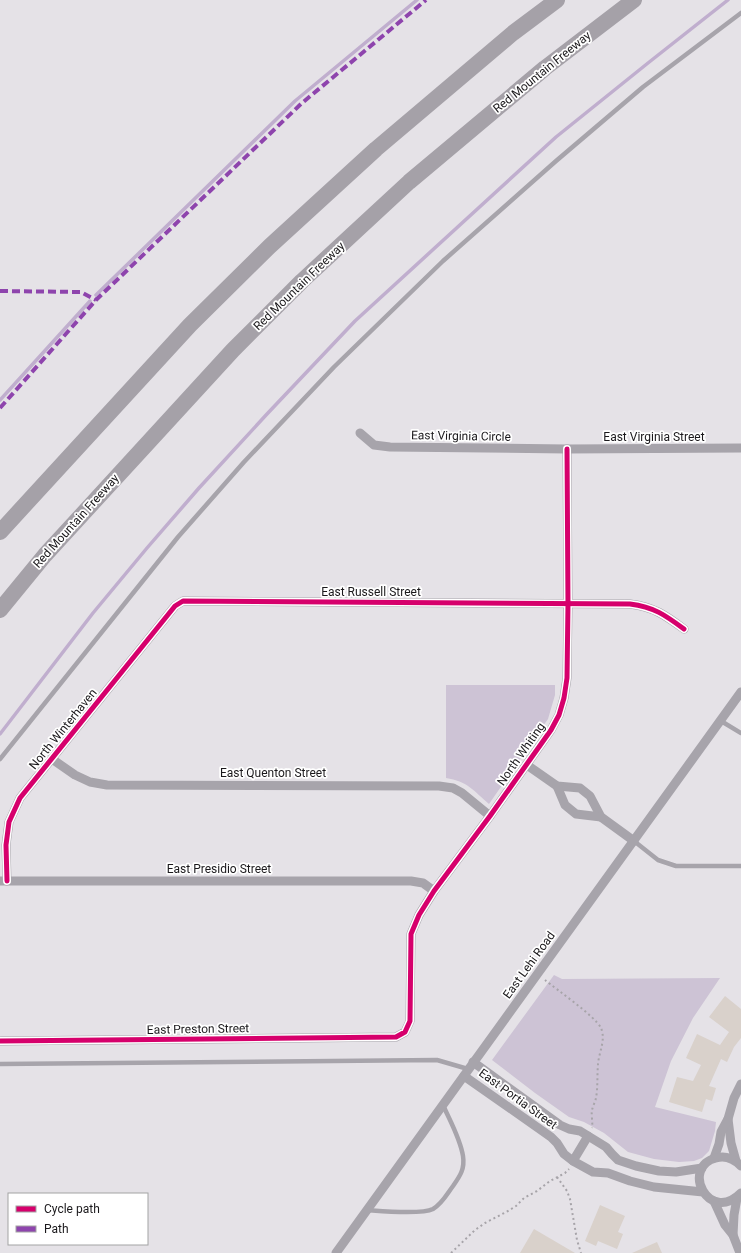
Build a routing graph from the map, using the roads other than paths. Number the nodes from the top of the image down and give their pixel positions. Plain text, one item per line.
1 (557, 0) edge
2 (634, 0) edge
3 (741, 13) edge
4 (360, 433) dead end
5 (741, 448) edge
6 (567, 449) junction
7 (0, 532) edge
8 (568, 604) junction
9 (175, 606) joint
10 (0, 610) edge
11 (684, 629) dead end
12 (741, 692) edge
13 (721, 720) junction
14 (741, 733) edge
15 (0, 759) edge
16 (52, 759) junction
17 (526, 765) junction
18 (557, 786) junction
19 (490, 816) junction
20 (601, 817) junction
21 (634, 841) junction
22 (741, 866) edge
23 (3, 881) edge
24 (434, 891) junction
25 (396, 1037) joint
26 (0, 1041) edge
27 (0, 1064) edge
28 (469, 1069) junction
29 (741, 1084) edge
30 (443, 1105) junction
31 (728, 1119) junction
32 (588, 1136) junction
33 (714, 1158) junction
34 (573, 1161) junction
35 (738, 1163) edge
36 (702, 1168) junction
37 (702, 1192) junction
38 (739, 1196) edge
39 (714, 1201) junction
40 (366, 1210) junction
41 (733, 1235) junction
42 (336, 1253) edge
43 (740, 1253) edge

1 - 7 highway
2 - 10 highway, Red Mountain Freeway
3 - 15 lane
4 - 6 street, East Virginia Circle
5 - 6 street, East Virginia Street
6 - 8 street, North Whiting
8 - 9 street, East Russell Street
8 - 11 street, East Russell Street
8 - 17 street, North Whiting
9 - 16 street, North Winterhaven
12 - 13 street, East Lehi Road
13 - 14 lane
13 - 21 street, East Lehi Road
16 - 19 street, East Quenton Street
16 - 23 street, North Winterhaven
17 - 18 street
17 - 19 street, North Whiting
18 - 20 street
18 - 20 street
19 - 24 street, North Whiting
20 - 21 street
21 - 22 lane
21 - 28 street, East Lehi Road
23 - 24 street, East Presidio Street
24 - 25 street, North Whiting
25 - 26 street, East Preston Street
27 - 28 lane
28 - 30 street, East Lehi Road
28 - 32 street, East Portia Street
28 - 34 street, East Portia Street
29 - 31 street
30 - 40 street, East Lehi Road
30 - 40 lane
31 - 33 street
31 - 35 street
32 - 34 street
32 - 36 street, East Portia Street
33 - 35 street
33 - 36 street
34 - 37 street, East Portia Street
36 - 37 street
37 - 39 street
38 - 39 street
38 - 41 street
39 - 41 street
40 - 42 street, East Lehi Road
41 - 43 street

